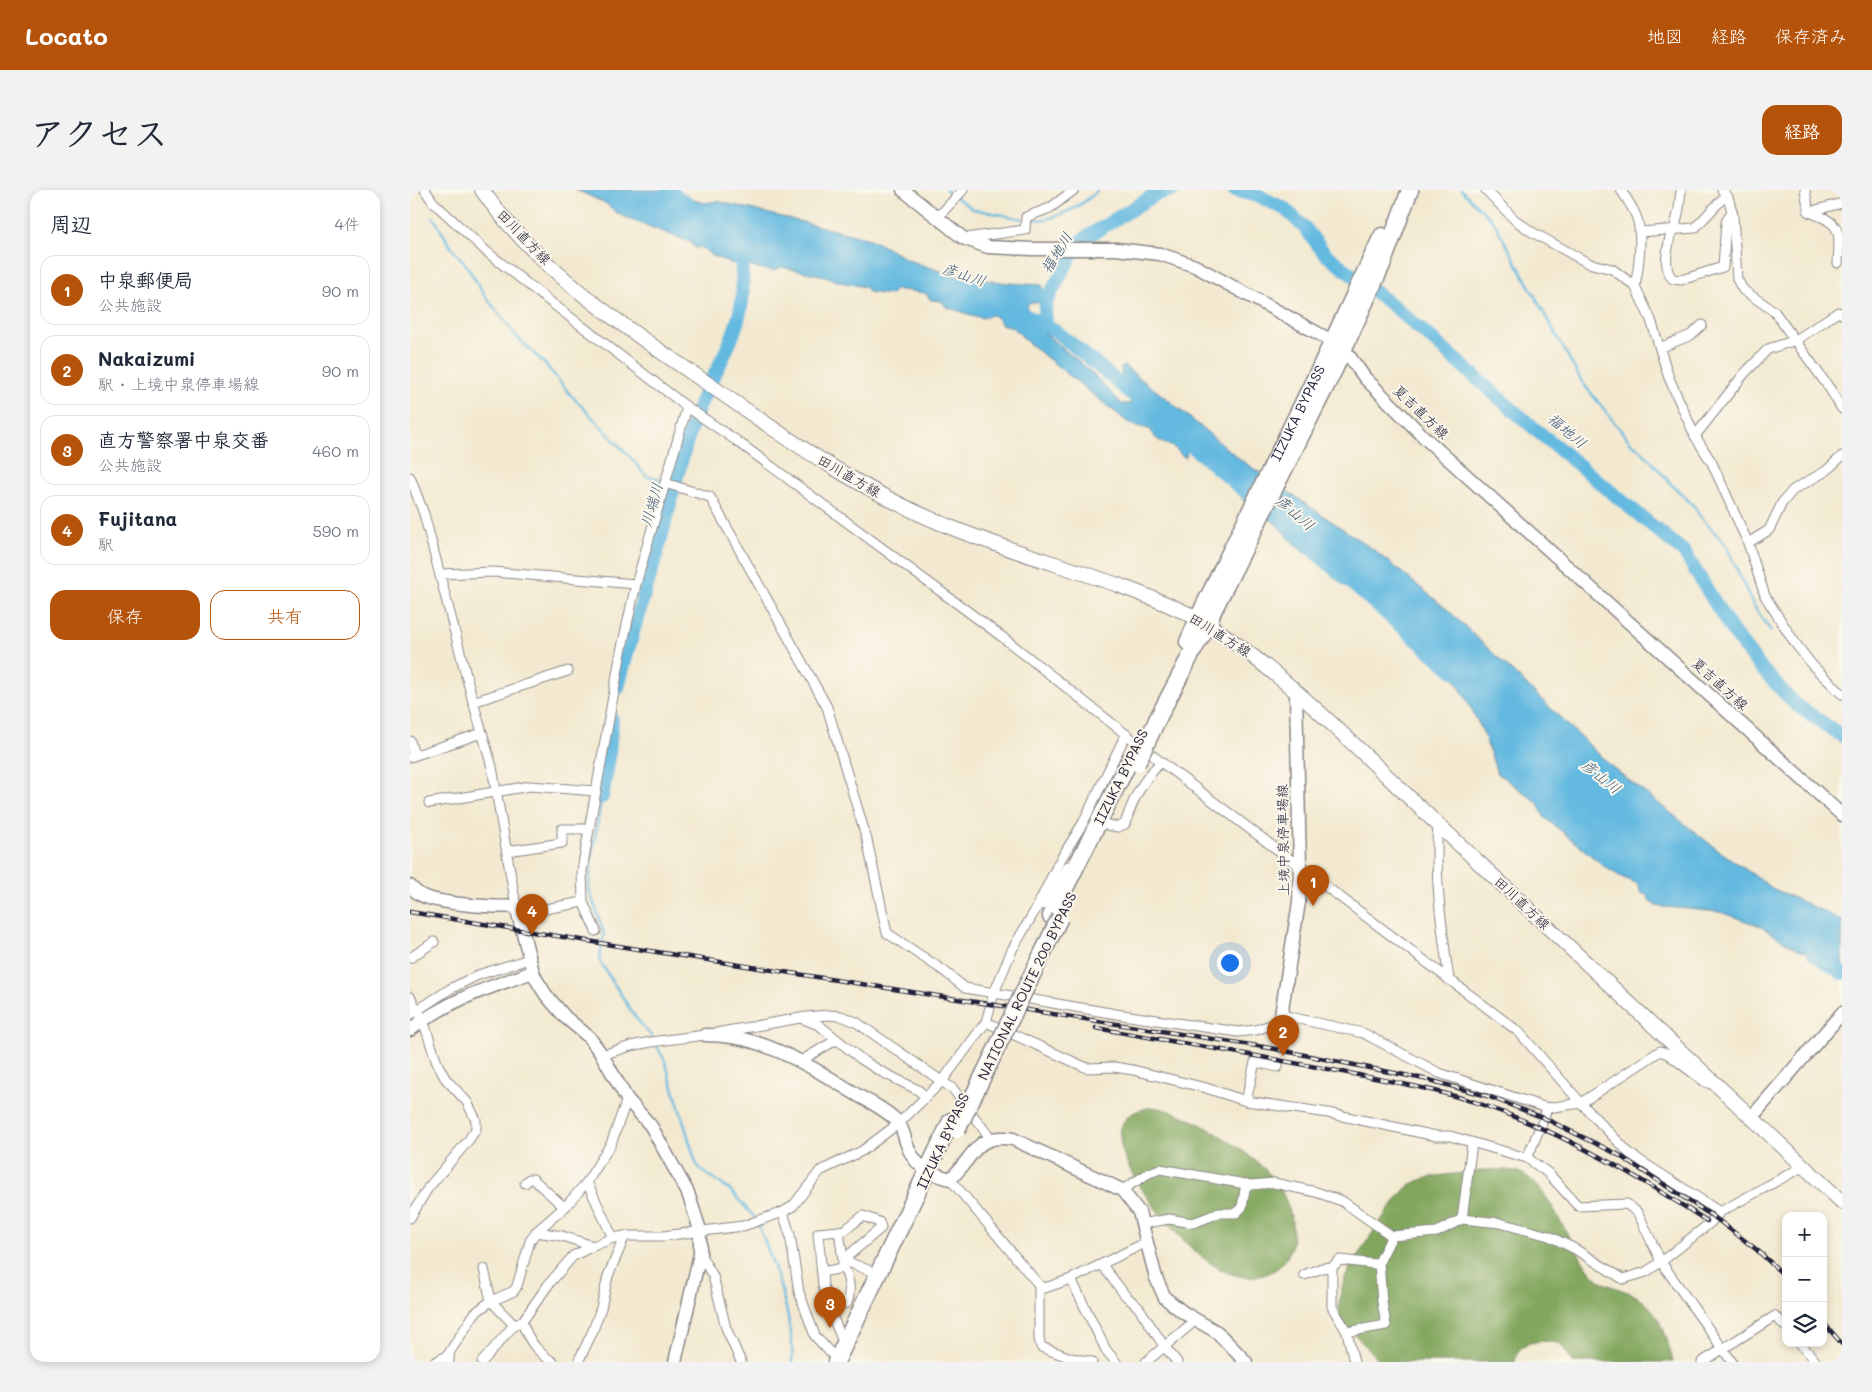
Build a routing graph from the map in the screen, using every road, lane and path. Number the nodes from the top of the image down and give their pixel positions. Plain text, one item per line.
1 (426, 190) edge
2 (482, 190) edge
3 (902, 190) edge
4 (963, 190) edge
5 (1074, 190) edge
6 (1402, 190) edge
7 (1410, 190) edge
8 (1486, 190) edge
9 (1622, 190) edge
10 (1681, 190) edge
11 (1805, 190) edge
12 (1724, 193) edge
13 (1842, 203) edge
14 (1732, 210) junction
15 (1809, 212) junction
16 (937, 218) junction
17 (1673, 231) junction
18 (1640, 232) junction
19 (963, 238) junction
20 (1376, 262) junction
21 (1838, 262) dead end
22 (1635, 286) junction
23 (1842, 314) edge
24 (1702, 325) dead end
25 (1796, 340) junction
26 (1338, 345) junction
27 (1660, 348) junction
28 (687, 407) junction
29 (1842, 409) edge
30 (1695, 436) junction
31 (1842, 456) edge
32 (410, 477) edge
33 (664, 483) junction
34 (1748, 543) junction
35 (441, 574) junction
36 (636, 584) junction
37 (1205, 616) junction
38 (568, 671) dead end
39 (1296, 693) junction
40 (1842, 694) edge
41 (473, 702) junction
42 (482, 733) junction
43 (1126, 734) junction
44 (410, 741) edge
45 (412, 756) edge
46 (1133, 762) junction
47 (1161, 762) junction
48 (497, 791) junction
49 (596, 791) junction
50 (429, 803) dead end
51 (1842, 815) edge
52 (1438, 824) junction
53 (1107, 825) junction
54 (589, 829) junction
55 (1088, 844) junction
56 (507, 851) junction
57 (1300, 867) junction
58 (410, 886) edge
59 (583, 902) junction
60 (1036, 909) junction
61 (517, 910) junction
62 (1056, 916) junction
63 (596, 931) dead end
64 (434, 942) dead end
65 (410, 958) edge
66 (530, 959) junction
67 (533, 972) junction
68 (1449, 980) junction
69 (994, 993) junction
70 (410, 997) edge
71 (1842, 1013) edge
72 (417, 1015) edge
73 (1281, 1015) junction
74 (801, 1018) junction
75 (986, 1022) junction
76 (410, 1030) edge
77 (705, 1035) junction
78 (836, 1040) junction
79 (602, 1055) junction
80 (799, 1062) junction
81 (1278, 1065) dead end
82 (943, 1080) junction
83 (1719, 1085) junction
84 (926, 1097) junction
85 (627, 1099) junction
86 (1246, 1100) junction
87 (1581, 1103) junction
88 (1546, 1108) junction
89 (1754, 1115) junction
90 (899, 1123) junction
91 (991, 1139) junction
92 (1472, 1143) junction
93 (1527, 1158) junction
94 (1804, 1166) junction
95 (938, 1175) junction
96 (587, 1182) junction
97 (525, 1183) dead end
98 (1246, 1184) junction
99 (1122, 1190) junction
100 (1842, 1202) edge
101 (564, 1207) junction
102 (784, 1212) junction
103 (1720, 1212) junction
104 (410, 1218) edge
105 (1462, 1219) junction
106 (1142, 1224) junction
107 (700, 1230) junction
108 (839, 1231) junction
109 (536, 1232) junction
110 (625, 1236) junction
111 (1392, 1236) junction
112 (613, 1238) junction
113 (1147, 1242) junction
114 (593, 1246) junction
115 (700, 1254) junction
116 (1379, 1262) junction
117 (1661, 1262) junction
118 (843, 1264) junction
119 (1102, 1265) junction
120 (1332, 1267) junction
121 (484, 1268) dead end
122 (822, 1272) junction
123 (878, 1274) junction
124 (1304, 1275) dead end
125 (1071, 1279) junction
126 (1039, 1285) junction
127 (491, 1301) junction
128 (828, 1306) junction
129 (1197, 1319) junction
130 (518, 1324) junction
131 (1782, 1324) edge
132 (1347, 1332) junction
133 (844, 1344) junction
134 (1164, 1346) junction
135 (1803, 1347) edge
136 (1722, 1350) junction
137 (449, 1359) edge
138 (839, 1361) edge
139 (435, 1362) edge
140 (482, 1362) edge
141 (552, 1362) edge
142 (578, 1362) edge
143 (675, 1362) edge
144 (741, 1362) edge
145 (1092, 1362) edge
146 (1116, 1362) edge
147 (1146, 1362) edge
148 (1178, 1362) edge
149 (1246, 1362) edge
150 (1354, 1362) edge
151 (1702, 1362) edge
152 (1732, 1362) edge
153 (1816, 1362) edge

1 - 28 street
2 - 37 main road, 田川直方線
3 - 16 main road, 夏吉直方線
4 - 16 street
5 - 19 street
6 - 20 highway
7 - 20 highway
8 - 22 street
9 - 18 street
10 - 17 street
11 - 15 street
12 - 14 street
12 - 17 street
13 - 15 street
14 - 17 street
14 - 25 street
15 - 21 street
16 - 19 main road, 夏吉直方線
17 - 18 street
18 - 22 street
19 - 26 main road, 夏吉直方線
20 - 26 highway
22 - 27 street
23 - 25 street
24 - 27 street
25 - 29 street
25 - 30 street
26 - 37 highway, NATIONAL ROUTE 200 BYPASS
26 - 51 main road, 夏吉直方線
27 - 30 street
28 - 33 street
28 - 43 street
30 - 34 street
31 - 34 street
32 - 35 street
33 - 36 street
33 - 69 street
34 - 40 street
35 - 36 street
35 - 41 street
36 - 49 street
37 - 39 main road, 田川直方線
37 - 46 highway, NATIONAL ROUTE 200 BYPASS, bridge
38 - 41 street
39 - 52 main road, 田川直方線
39 - 57 main road, 上境中泉停車場線
41 - 42 street
42 - 45 street
42 - 48 street
43 - 47 street
43 - 60 street
44 - 45 street
46 - 53 highway, NATIONAL ROUTE 200 BYPASS
46 - 55 highway, IIZUKA BYPASS
47 - 53 street
47 - 57 street
48 - 49 street
48 - 50 street
48 - 56 street
49 - 54 street
52 - 68 street
52 - 83 main road, 田川直方線
53 - 62 highway, NATIONAL ROUTE 200 BYPASS
54 - 56 street
54 - 59 street
55 - 60 street
55 - 62 highway, IIZUKA BYPASS
56 - 61 street
57 - 68 street
57 - 73 main road, 上境中泉停車場線
58 - 61 main road
59 - 61 street
59 - 63 street
60 - 69 street
61 - 66 main road
62 - 95 highway, NATIONAL ROUTE 200 BYPASS, bridge
64 - 65 street
66 - 67 main road
66 - 72 street
67 - 72 main road
67 - 79 main road
68 - 87 street
69 - 73 street
69 - 75 street
70 - 72 street
71 - 89 main road
72 - 76 main road
72 - 104 street
73 - 88 street
74 - 77 street
74 - 78 street
74 - 82 street
75 - 82 street
75 - 86 street
77 - 79 street
77 - 80 main road
78 - 80 street
78 - 84 street
79 - 85 main road
80 - 90 main road
81 - 86 street
82 - 84 street
82 - 91 street
83 - 87 street
83 - 89 main road, 田川直方線
84 - 90 street
85 - 96 street
85 - 107 main road
86 - 92 street
87 - 88 street
87 - 103 street
88 - 93 street
89 - 94 main road, 田川直方線
90 - 95 main road
90 - 102 street
91 - 95 main road
91 - 99 main road
92 - 93 street
92 - 105 street
93 - 117 street
94 - 100 main road, 田川直方線
94 - 103 street
95 - 123 highway, IIZUKA BYPASS
95 - 126 street
95 - 138 highway, NATIONAL ROUTE 200 BYPASS
96 - 101 street
96 - 112 street
97 - 101 street
98 - 99 street
98 - 106 street
98 - 111 street
99 - 106 main road
101 - 109 street
102 - 107 street
102 - 138 street
103 - 117 street
105 - 111 street
105 - 117 street
106 - 113 main road
107 - 110 street
107 - 115 main road
108 - 118 street
108 - 118 street
108 - 122 street
109 - 114 street
109 - 127 street
110 - 112 street
110 - 142 street
111 - 116 street
112 - 114 street
113 - 119 street
113 - 129 main road
114 - 130 street
115 - 143 main road
115 - 144 street
116 - 120 street
116 - 132 street
117 - 136 street
118 - 122 street
118 - 123 street
118 - 128 street
119 - 125 street
119 - 134 street
120 - 124 street
120 - 132 street
121 - 127 street
122 - 128 street
123 - 133 highway, IIZUKA BYPASS
125 - 126 street
125 - 146 street
126 - 145 street
127 - 130 street
127 - 137 street
128 - 133 street
129 - 134 street
129 - 149 main road
130 - 140 street
130 - 141 street
131 - 136 street
132 - 150 street
133 - 138 highway, IIZUKA BYPASS
134 - 147 street
134 - 148 street
135 - 153 street
136 - 151 street
136 - 152 street
137 - 139 street

